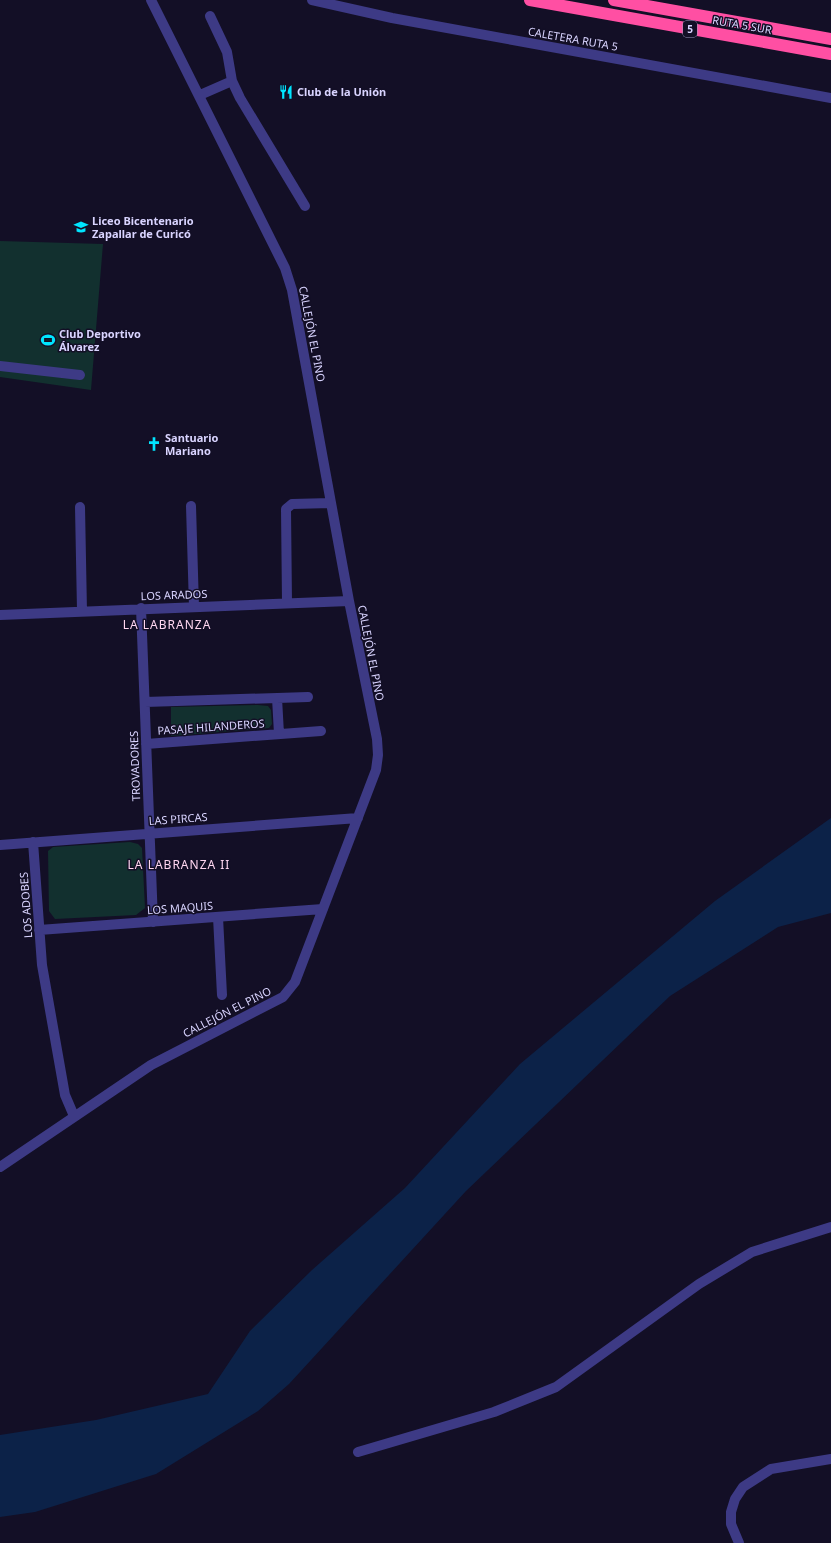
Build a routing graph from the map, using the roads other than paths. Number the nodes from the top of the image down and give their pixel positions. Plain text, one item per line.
1 (151, 0) edge
2 (312, 0) edge
3 (530, 0) edge
4 (614, 0) edge
5 (210, 16) dead end
6 (831, 39) edge
7 (831, 54) edge
8 (232, 81) junction
9 (200, 95) junction
10 (831, 98) edge
11 (305, 206) dead end
12 (0, 366) edge
13 (80, 376) dead end
14 (331, 503) junction
15 (191, 506) dead end
16 (80, 507) dead end
17 (349, 601) junction
18 (287, 604) junction
19 (194, 607) junction
20 (141, 608) junction
21 (82, 611) junction
22 (0, 615) edge
23 (308, 697) dead end
24 (277, 698) junction
25 (145, 702) junction
26 (321, 731) dead end
27 (279, 734) junction
28 (146, 744) junction
29 (358, 818) junction
30 (150, 834) junction
31 (33, 842) junction
32 (0, 845) edge
33 (323, 909) junction
34 (218, 917) junction
35 (153, 922) junction
36 (39, 930) junction
37 (222, 995) dead end
38 (74, 1116) junction
39 (0, 1168) edge
40 (831, 1227) edge
41 (358, 1452) dead end
42 (831, 1459) edge
43 (739, 1543) edge

1 - 9 street, CALLEJÓN EL PINO
2 - 10 street, CALETERA RUTA 5
3 - 7 highway, RUTA 5 SUR / 5
4 - 6 highway, RUTA 5 SUR / 5
5 - 8 street
8 - 9 street
8 - 11 street
9 - 14 street, CALLEJÓN EL PINO
12 - 13 street
14 - 17 street, CALLEJÓN EL PINO
14 - 18 street
15 - 19 street
16 - 21 street
17 - 18 street, LOS ARADOS
17 - 29 street, CALLEJÓN EL PINO
18 - 19 street, LOS ARADOS
19 - 20 street, LOS ARADOS
20 - 21 street, LOS ARADOS
20 - 25 street, TROVADORES
21 - 22 street, LOS ARADOS
23 - 24 street
24 - 25 street
24 - 27 street, PASAJE HILANDEROS
25 - 28 street, TROVADORES
26 - 27 street, PASAJE HILANDEROS
27 - 28 street, PASAJE HILANDEROS
28 - 30 street, TROVADORES
29 - 30 street, LAS PIRCAS
29 - 33 street, CALLEJÓN EL PINO
30 - 31 street, LAS PIRCAS
30 - 35 street, TROVADORES
31 - 32 street, LAS PIRCAS
31 - 36 street, LOS ADOBES
33 - 34 street, LOS MAQUIS
33 - 38 street, CALLEJÓN EL PINO
34 - 35 street, LOS MAQUIS
34 - 37 street
35 - 36 street, LOS MAQUIS
36 - 38 street, LOS ADOBES
38 - 39 street, CALLEJÓN EL PINO
40 - 41 street
42 - 43 street

